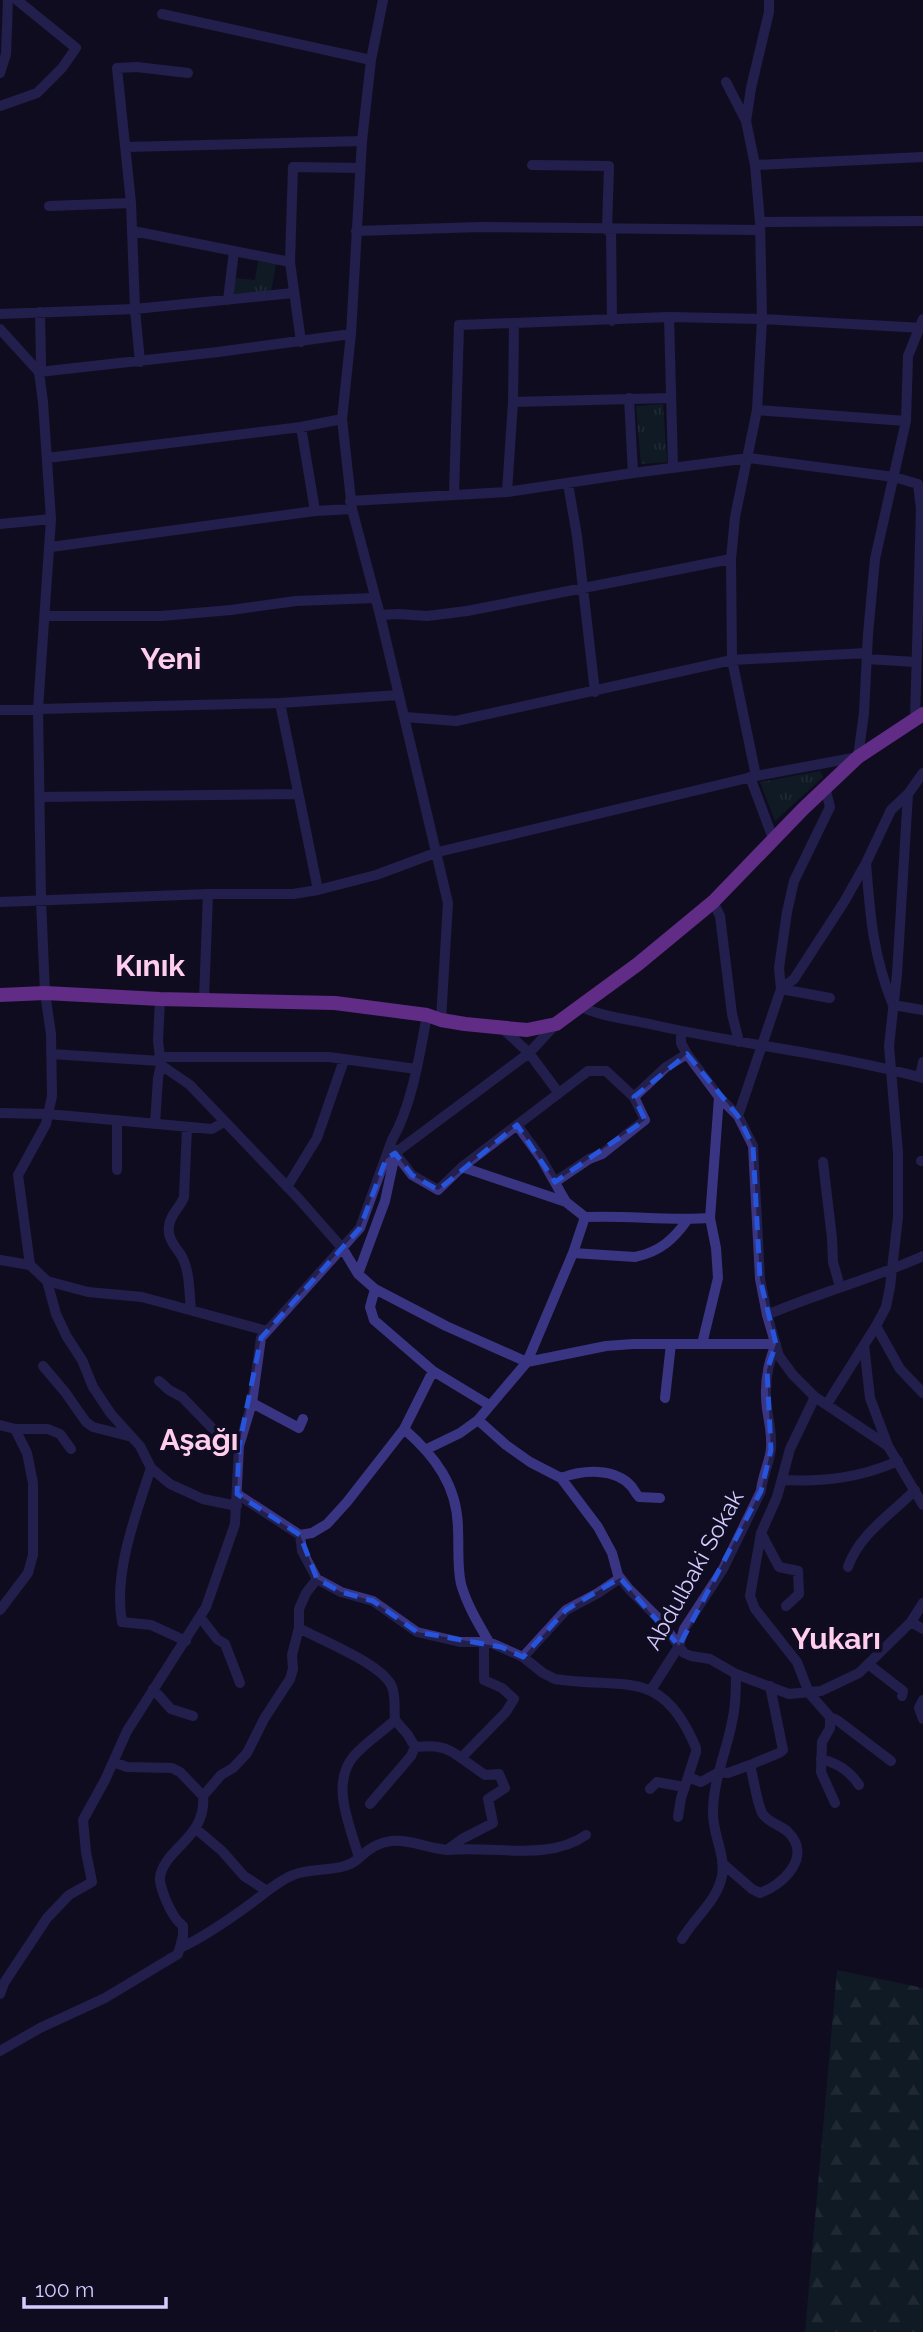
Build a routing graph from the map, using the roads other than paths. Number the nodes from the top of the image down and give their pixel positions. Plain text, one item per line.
1 (8, 0) edge
2 (18, 0) edge
3 (383, 0) edge
4 (769, 0) edge
5 (162, 14) dead end
6 (371, 60) junction
7 (0, 73) edge
8 (188, 73) dead end
9 (726, 82) dead end
10 (0, 106) edge
11 (746, 121) junction
12 (362, 141) junction
13 (126, 147) junction
14 (923, 157) edge
15 (532, 164) dead end
16 (755, 165) junction
17 (360, 168) junction
18 (131, 203) junction
19 (48, 206) dead end
20 (923, 221) edge
21 (760, 226) junction
22 (609, 230) junction
23 (133, 231) junction
24 (356, 231) junction
25 (234, 251) junction
26 (290, 262) junction
27 (293, 293) junction
28 (228, 300) junction
29 (135, 309) junction
30 (40, 312) junction
31 (0, 314) edge
32 (669, 317) junction
33 (762, 319) junction
34 (612, 321) junction
35 (514, 323) junction
36 (922, 325) edge
37 (0, 329) edge
38 (351, 334) junction
39 (301, 342) junction
40 (140, 362) junction
41 (39, 372) junction
42 (629, 398) junction
43 (670, 398) junction
44 (513, 402) junction
45 (757, 410) junction
46 (342, 419) junction
47 (906, 421) junction
48 (301, 426) junction
49 (47, 458) junction
50 (749, 458) junction
51 (673, 467) junction
52 (633, 473) junction
53 (894, 477) junction
54 (568, 484) junction
55 (921, 484) edge
56 (507, 492) junction
57 (454, 495) junction
58 (351, 505) junction
59 (315, 511) junction
60 (51, 519) junction
61 (0, 524) edge
62 (51, 547) junction
63 (730, 559) junction
64 (921, 578) edge
65 (581, 588) junction
66 (375, 598) junction
67 (380, 615) junction
68 (46, 616) junction
69 (867, 656) junction
70 (733, 660) junction
71 (915, 662) junction
72 (595, 692) junction
73 (399, 695) junction
74 (280, 703) junction
75 (38, 709) junction
76 (0, 710) edge
77 (405, 717) junction
78 (919, 717) edge
79 (858, 757) junction
80 (923, 773) edge
81 (753, 776) junction
82 (825, 787) junction
83 (297, 794) junction
84 (908, 794) junction
85 (40, 797) junction
86 (774, 841) junction
87 (438, 852) junction
88 (866, 863) junction
89 (318, 890) junction
90 (208, 894) junction
91 (41, 900) junction
92 (0, 902) edge
93 (713, 902) junction
94 (781, 989) junction
95 (45, 993) junction
96 (0, 995) edge
97 (830, 998) dead end
98 (160, 999) junction
99 (204, 999) junction
100 (893, 1005) junction
101 (582, 1007) junction
102 (923, 1010) edge
103 (427, 1015) junction
104 (441, 1020) junction
105 (556, 1024) junction
106 (501, 1027) junction
107 (681, 1032) junction
108 (739, 1042) junction
109 (761, 1045) junction
110 (528, 1053) junction
111 (51, 1054) junction
112 (687, 1054) junction
113 (344, 1060) junction
114 (160, 1061) junction
115 (923, 1062) edge
116 (416, 1069) junction
117 (890, 1069) junction
118 (921, 1077) edge
119 (558, 1092) junction
120 (634, 1097) junction
121 (719, 1097) junction
122 (0, 1113) edge
123 (48, 1114) junction
124 (738, 1116) junction
125 (117, 1120) junction
126 (224, 1122) junction
127 (155, 1124) junction
128 (517, 1125) junction
129 (187, 1127) junction
130 (391, 1156) junction
131 (823, 1161) dead end
132 (462, 1167) junction
133 (117, 1170) dead end
134 (555, 1182) junction
135 (288, 1188) junction
136 (566, 1202) junction
137 (585, 1217) junction
138 (710, 1218) junction
139 (688, 1219) junction
140 (343, 1249) junction
141 (573, 1253) junction
142 (923, 1256) edge
143 (0, 1260) edge
144 (30, 1265) junction
145 (892, 1270) junction
146 (358, 1273) junction
147 (47, 1281) junction
148 (839, 1287) junction
149 (375, 1289) junction
150 (191, 1309) junction
151 (767, 1315) junction
152 (876, 1326) junction
153 (267, 1331) junction
154 (671, 1344) junction
155 (702, 1344) junction
156 (776, 1344) junction
157 (864, 1345) junction
158 (527, 1362) junction
159 (43, 1366) dead end
160 (433, 1371) junction
161 (159, 1381) dead end
162 (923, 1393) edge
163 (815, 1397) junction
164 (665, 1398) dead end
165 (252, 1403) junction
166 (827, 1404) junction
167 (489, 1405) junction
168 (303, 1419) dead end
169 (478, 1420) junction
170 (0, 1425) edge
171 (15, 1429) junction
172 (404, 1429) junction
173 (132, 1437) junction
174 (239, 1446) junction
175 (888, 1446) junction
176 (71, 1449) dead end
177 (427, 1449) junction
178 (898, 1461) junction
179 (151, 1468) junction
180 (561, 1478) junction
181 (782, 1480) junction
182 (915, 1490) junction
183 (761, 1491) junction
184 (237, 1494) junction
185 (777, 1497) junction
186 (660, 1498) dead end
187 (923, 1505) edge
188 (237, 1506) junction
189 (761, 1532) junction
190 (300, 1535) junction
191 (848, 1567) dead end
192 (317, 1578) junction
193 (620, 1578) junction
194 (923, 1603) edge
195 (786, 1606) dead end
196 (0, 1610) edge
197 (200, 1617) junction
198 (911, 1622) junction
199 (299, 1628) junction
200 (923, 1629) edge
201 (187, 1641) junction
202 (486, 1643) junction
203 (679, 1646) junction
204 (523, 1657) junction
205 (868, 1664) junction
206 (736, 1674) junction
207 (240, 1683) dead end
208 (770, 1686) junction
209 (153, 1689) junction
210 (651, 1690) junction
211 (809, 1693) junction
212 (902, 1696) dead end
213 (923, 1700) edge
214 (193, 1716) dead end
215 (830, 1717) junction
216 (923, 1718) edge
217 (395, 1720) junction
218 (415, 1747) junction
219 (461, 1758) junction
220 (821, 1759) junction
221 (891, 1761) dead end
222 (113, 1762) junction
223 (750, 1765) junction
224 (719, 1772) junction
225 (686, 1782) junction
226 (859, 1785) dead end
227 (650, 1788) dead end
228 (203, 1796) junction
229 (835, 1803) dead end
230 (370, 1804) dead end
231 (678, 1817) dead end
232 (195, 1828) junction
233 (586, 1835) dead end
234 (447, 1850) junction
235 (359, 1858) junction
236 (722, 1863) junction
237 (267, 1892) junction
238 (682, 1939) dead end
239 (180, 1948) junction
240 (0, 1994) edge
241 (0, 2051) edge

1 - 7 street
2 - 10 street
3 - 6 street
4 - 11 street
5 - 6 street
6 - 12 street
8 - 13 street
9 - 11 street
11 - 16 street
12 - 13 street
12 - 17 street
13 - 18 street
14 - 16 street
15 - 22 street
16 - 21 street
17 - 24 street
17 - 26 street
18 - 19 street
18 - 23 street
20 - 21 street
21 - 22 street
21 - 33 street
22 - 24 street
22 - 34 street
23 - 25 street
23 - 29 street
24 - 38 street
25 - 26 street
25 - 28 street
26 - 27 street
27 - 28 street
27 - 39 street
28 - 29 street
29 - 30 street
29 - 40 street
30 - 31 street
30 - 41 street
32 - 33 street
32 - 34 street
32 - 43 street
33 - 36 street
33 - 45 street
34 - 35 street
35 - 44 street
35 - 57 street
36 - 47 street
37 - 41 street
38 - 39 street
38 - 46 street
39 - 40 street
40 - 41 street
41 - 49 street
42 - 43 street
42 - 44 street
42 - 52 street
43 - 51 street
44 - 56 street
45 - 47 street
45 - 50 street
46 - 48 street
46 - 58 street
47 - 53 street
48 - 49 street
48 - 59 street
49 - 60 street
50 - 51 street
50 - 53 street
50 - 63 street
51 - 52 street
52 - 54 street
53 - 55 street
53 - 69 street
54 - 56 street
54 - 65 street
55 - 64 street
56 - 57 street
57 - 58 street
58 - 59 street
58 - 66 street
59 - 62 street
60 - 61 street
60 - 62 street
62 - 68 street
63 - 65 street
63 - 70 street
64 - 71 street
65 - 67 street
65 - 72 street
66 - 67 street
66 - 68 street
67 - 73 street
68 - 75 street
69 - 70 street
69 - 71 street
69 - 79 street
70 - 72 street
70 - 81 street
71 - 78 street
72 - 77 street
73 - 74 street
73 - 77 street
74 - 75 street
74 - 83 street
75 - 76 street
75 - 85 street
77 - 87 street
78 - 79 main road
79 - 81 street
79 - 82 main road
80 - 84 street
81 - 86 street
81 - 87 street
82 - 86 main road
82 - 94 street
83 - 85 street
83 - 89 street
84 - 88 street
84 - 100 street
85 - 91 street
86 - 93 main road
87 - 89 street
87 - 104 street
88 - 94 street
88 - 100 street
89 - 90 street
90 - 91 street
90 - 99 street
91 - 92 street
91 - 95 street
93 - 101 main road
93 - 108 street
94 - 97 street
94 - 109 street
95 - 96 main road
95 - 98 main road
95 - 111 street
98 - 99 main road
98 - 114 street
99 - 103 main road
100 - 102 street
100 - 117 street
101 - 105 main road
101 - 107 street
103 - 104 main road
103 - 116 street
104 - 106 main road
105 - 106 main road
105 - 110 street
106 - 110 street
107 - 108 street
107 - 112 street
108 - 109 street
109 - 117 street
109 - 124 street
110 - 119 street
110 - 130 street
111 - 114 street
111 - 123 street
112 - 120 street
112 - 121 street
113 - 114 street
113 - 116 street
113 - 135 street
114 - 126 street
114 - 127 street
115 - 118 street
116 - 130 street
117 - 118 street
117 - 145 street
119 - 120 street
119 - 128 street
120 - 134 street
121 - 124 street
121 - 138 street
122 - 123 street
123 - 125 street
123 - 144 street
124 - 151 street
125 - 127 street
125 - 133 street
126 - 129 street
126 - 135 street
127 - 129 street
128 - 132 street
128 - 134 street
129 - 150 street
130 - 132 street
130 - 140 street
130 - 146 street
131 - 148 street
132 - 136 street
134 - 136 street
135 - 140 street
136 - 137 street
137 - 139 street
137 - 141 street
138 - 139 street
138 - 155 street
139 - 141 street
140 - 146 street
140 - 153 street
141 - 158 street
142 - 145 street
143 - 144 street
144 - 147 street
145 - 148 street
145 - 152 street
146 - 149 street
147 - 150 street
147 - 173 street
148 - 151 street
149 - 158 street
149 - 160 street
150 - 153 street
151 - 156 street
152 - 157 street
152 - 162 street
153 - 165 street
154 - 155 street
154 - 158 street
154 - 164 street
155 - 156 street
156 - 163 street
156 - 183 street, Abdulbaki Sokak
157 - 166 street
157 - 175 street
158 - 167 street
159 - 173 street
160 - 167 street
160 - 172 street
161 - 174 street
163 - 166 street
163 - 181 street
165 - 168 street
165 - 174 street
166 - 175 street
167 - 169 street
169 - 177 street
169 - 180 street
170 - 171 street
171 - 176 street
171 - 196 street
172 - 177 street
172 - 190 street
173 - 179 street
174 - 184 street
175 - 178 street
177 - 202 street
178 - 181 street
178 - 182 street
179 - 188 street
179 - 201 street
180 - 186 street
180 - 193 street
181 - 185 street
182 - 187 street
182 - 191 street
183 - 185 street
183 - 203 street, Abdulbaki Sokak
184 - 188 street
184 - 190 street
185 - 189 street
188 - 197 street
189 - 195 street
189 - 211 street
190 - 192 street
192 - 199 street
192 - 202 street
193 - 203 street
193 - 204 street
194 - 198 street
197 - 201 street
197 - 207 street
198 - 200 street
198 - 205 street
199 - 217 street
199 - 228 street
201 - 209 street
202 - 204 street
202 - 219 street
203 - 206 street
203 - 210 street, Abdulbaki Sokak
204 - 210 street
205 - 211 street
205 - 212 street
206 - 208 street
206 - 224 street
208 - 211 street
208 - 223 street
209 - 214 street
209 - 222 street
210 - 225 street
211 - 215 street
213 - 216 street
215 - 220 street
215 - 221 street
217 - 218 street
217 - 235 street
218 - 219 street
218 - 230 street
219 - 234 street
220 - 226 street
220 - 229 street
222 - 228 street
222 - 240 street
223 - 224 street
223 - 236 street
224 - 225 street
224 - 236 street
225 - 227 street
225 - 231 street
228 - 232 street
232 - 237 street
232 - 239 street
233 - 234 street
234 - 235 street
235 - 237 street
236 - 238 street
237 - 239 street
239 - 241 street

